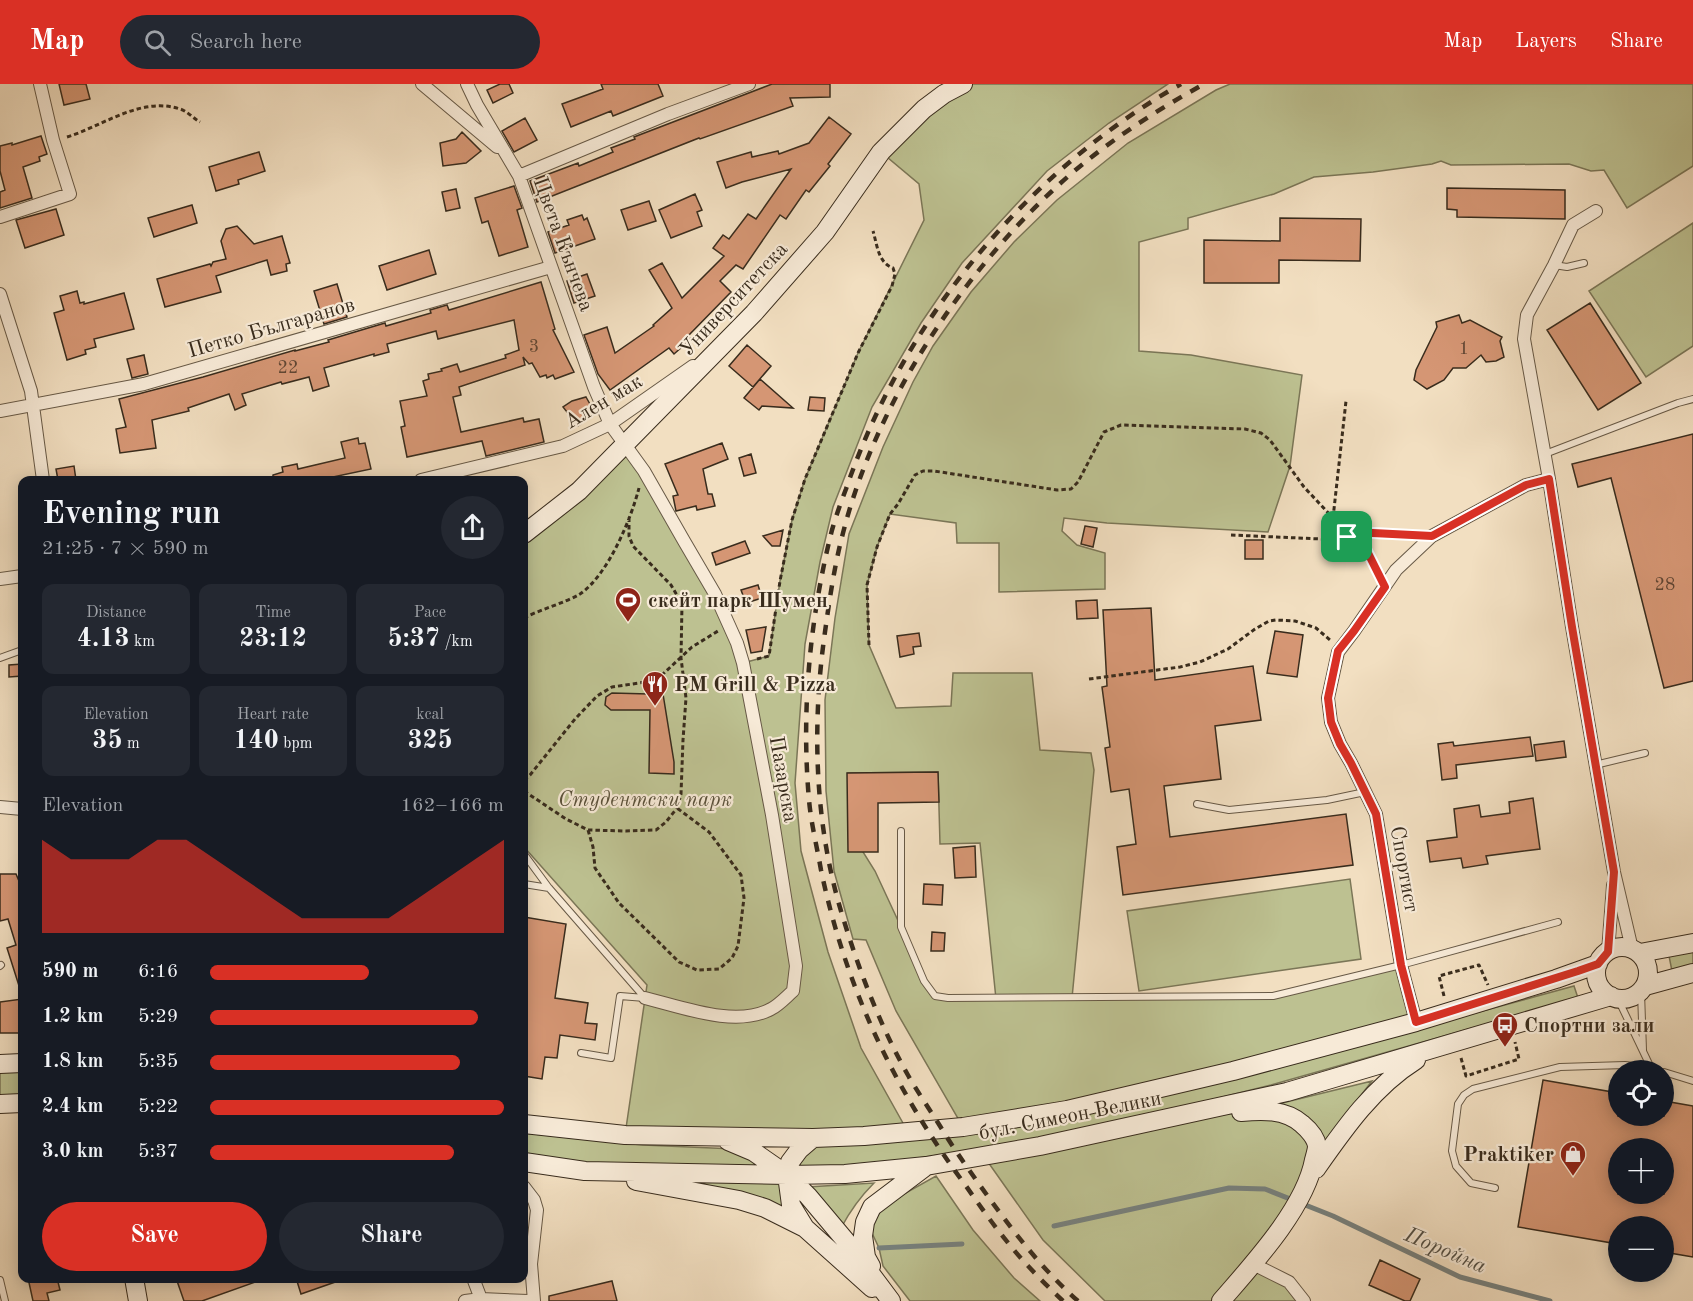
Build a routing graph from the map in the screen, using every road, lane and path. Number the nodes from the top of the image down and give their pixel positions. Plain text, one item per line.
1 (40, 84) edge
2 (422, 84) edge
3 (467, 84) edge
4 (749, 84) edge
5 (963, 84) edge
6 (200, 122) dead end
7 (53, 140) junction
8 (504, 152) junction
9 (519, 176) junction
10 (1596, 211) dead end
11 (0, 217) edge
12 (873, 231) dead end
13 (1584, 263) dead end
14 (1554, 265) junction
15 (550, 267) junction
16 (0, 294) edge
17 (723, 346) junction
18 (1693, 399) edge
19 (1346, 401) dead end
20 (32, 406) junction
21 (0, 411) edge
22 (610, 424) junction
23 (626, 445) junction
24 (1544, 454) junction
25 (644, 471) junction
26 (42, 476) edge
27 (438, 476) edge
28 (1549, 479) junction
29 (629, 518) junction
30 (1333, 518) junction
31 (528, 531) edge
32 (1231, 535) dead end
33 (1432, 536) junction
34 (1347, 537) junction
35 (18, 577) edge
36 (0, 579) edge
37 (1385, 587) junction
38 (528, 616) edge
39 (730, 625) junction
40 (869, 645) dead end
41 (18, 651) edge
42 (1338, 651) junction
43 (0, 658) edge
44 (681, 658) junction
45 (743, 663) junction
46 (1089, 679) dead end
47 (1645, 753) dead end
48 (1595, 765) junction
49 (528, 777) edge
50 (1365, 792) junction
51 (528, 794) edge
52 (1197, 804) dead end
53 (0, 807) edge
54 (677, 808) junction
55 (18, 809) edge
56 (588, 830) junction
57 (901, 831) dead end
58 (528, 859) edge
59 (1614, 872) junction
60 (528, 885) edge
61 (549, 888) junction
62 (1558, 922) dead end
63 (1693, 943) edge
64 (1636, 951) junction
65 (1603, 958) junction
66 (1401, 965) junction
67 (1479, 965) dead end
68 (1693, 973) edge
69 (1439, 976) dead end
70 (1643, 989) junction
71 (645, 998) junction
72 (1614, 998) junction
73 (1416, 1022) junction
74 (1432, 1050) junction
75 (580, 1053) dead end
76 (1643, 1054) junction
77 (1519, 1059) dead end
78 (1646, 1060) edge
79 (18, 1063) edge
80 (0, 1064) edge
81 (1608, 1066) edge
82 (1674, 1075) edge
83 (1466, 1076) dead end
84 (1693, 1081) edge
85 (18, 1103) edge
86 (0, 1104) edge
87 (528, 1124) edge
88 (1140, 1125) junction
89 (719, 1138) junction
90 (813, 1138) junction
91 (528, 1163) edge
92 (926, 1166) junction
93 (585, 1171) junction
94 (787, 1175) junction
95 (1311, 1176) junction
96 (1495, 1188) dead end
97 (528, 1192) edge
98 (805, 1228) junction
99 (1253, 1264) junction
100 (0, 1280) edge
101 (135, 1283) edge
102 (474, 1283) edge
103 (481, 1299) junction
104 (5, 1301) edge
105 (138, 1301) edge
106 (465, 1301) edge
107 (528, 1301) edge
108 (534, 1301) edge
109 (890, 1301) edge
110 (1221, 1301) edge
111 (1304, 1301) edge

1 - 7 street
2 - 8 street
3 - 8 street, Цвета Кънчева
4 - 9 street
5 - 17 main road, Университетска
6 - 7 path
7 - 11 street
8 - 9 street, Цвета Кънчева
9 - 15 street, Цвета Кънчева
10 - 14 street
12 - 45 path
13 - 14 lane
14 - 24 street
15 - 20 street, Петко Българанов
15 - 22 street, Цвета Кънчева
16 - 20 street
17 - 22 street, Ален мак
17 - 23 main road, Университетска
18 - 24 lane
19 - 30 path
20 - 21 street, Петко Българанов
20 - 26 street
22 - 23 street, Цвета Кънчева
22 - 27 street, Ален мак
23 - 25 street, Пазарска
23 - 31 main road, Университетска
24 - 28 street
25 - 29 path
25 - 39 street, Пазарска
28 - 33 street, Спортист
28 - 48 street
29 - 38 path
29 - 44 path
30 - 34 path
30 - 40 path
32 - 34 path
33 - 34 path
33 - 37 street, Спортист
34 - 37 path
35 - 36 street
37 - 42 street, Спортист
39 - 44 path
39 - 45 street, Пазарска
41 - 43 lane
42 - 46 path
42 - 50 street, Спортист
44 - 49 path
44 - 54 path
45 - 71 street, Пазарска
47 - 48 lane
48 - 59 street
50 - 52 lane
50 - 66 street, Спортист
51 - 56 path
53 - 55 street
54 - 56 path
54 - 56 path
57 - 66 lane
58 - 61 lane
59 - 64 street
59 - 65 street
60 - 61 lane
61 - 71 lane
62 - 66 lane
63 - 64 main road
64 - 65 main road
64 - 70 main road
65 - 72 main road
65 - 73 main road, бул. Симеон Велики
66 - 73 street, Спортист
67 - 69 path
68 - 70 main road
70 - 72 main road
70 - 76 lane
71 - 75 lane
72 - 74 main road, бул. Симеон Велики
72 - 76 lane
73 - 90 main road, бул. Симеон Велики
74 - 88 main road, бул. Симеон Велики
74 - 95 main road
76 - 78 lane
77 - 83 path
79 - 80 main road
81 - 96 lane
82 - 84 lane
85 - 86 main road
87 - 89 main road, бул. Симеон Велики
88 - 92 main road, бул. Симеон Велики
88 - 95 main road
89 - 90 main road, бул. Симеон Велики
89 - 94 main road
90 - 94 main road
91 - 93 main road, бул. Симеон Велики
92 - 94 main road, бул. Симеон Велики
92 - 109 main road
93 - 94 main road, бул. Симеон Велики
93 - 98 main road
94 - 98 main road
94 - 109 main road
95 - 99 main road
97 - 108 street
98 - 109 main road
99 - 110 main road
99 - 111 street
100 - 104 lane
101 - 105 main road
102 - 103 street
103 - 106 street
103 - 107 street

